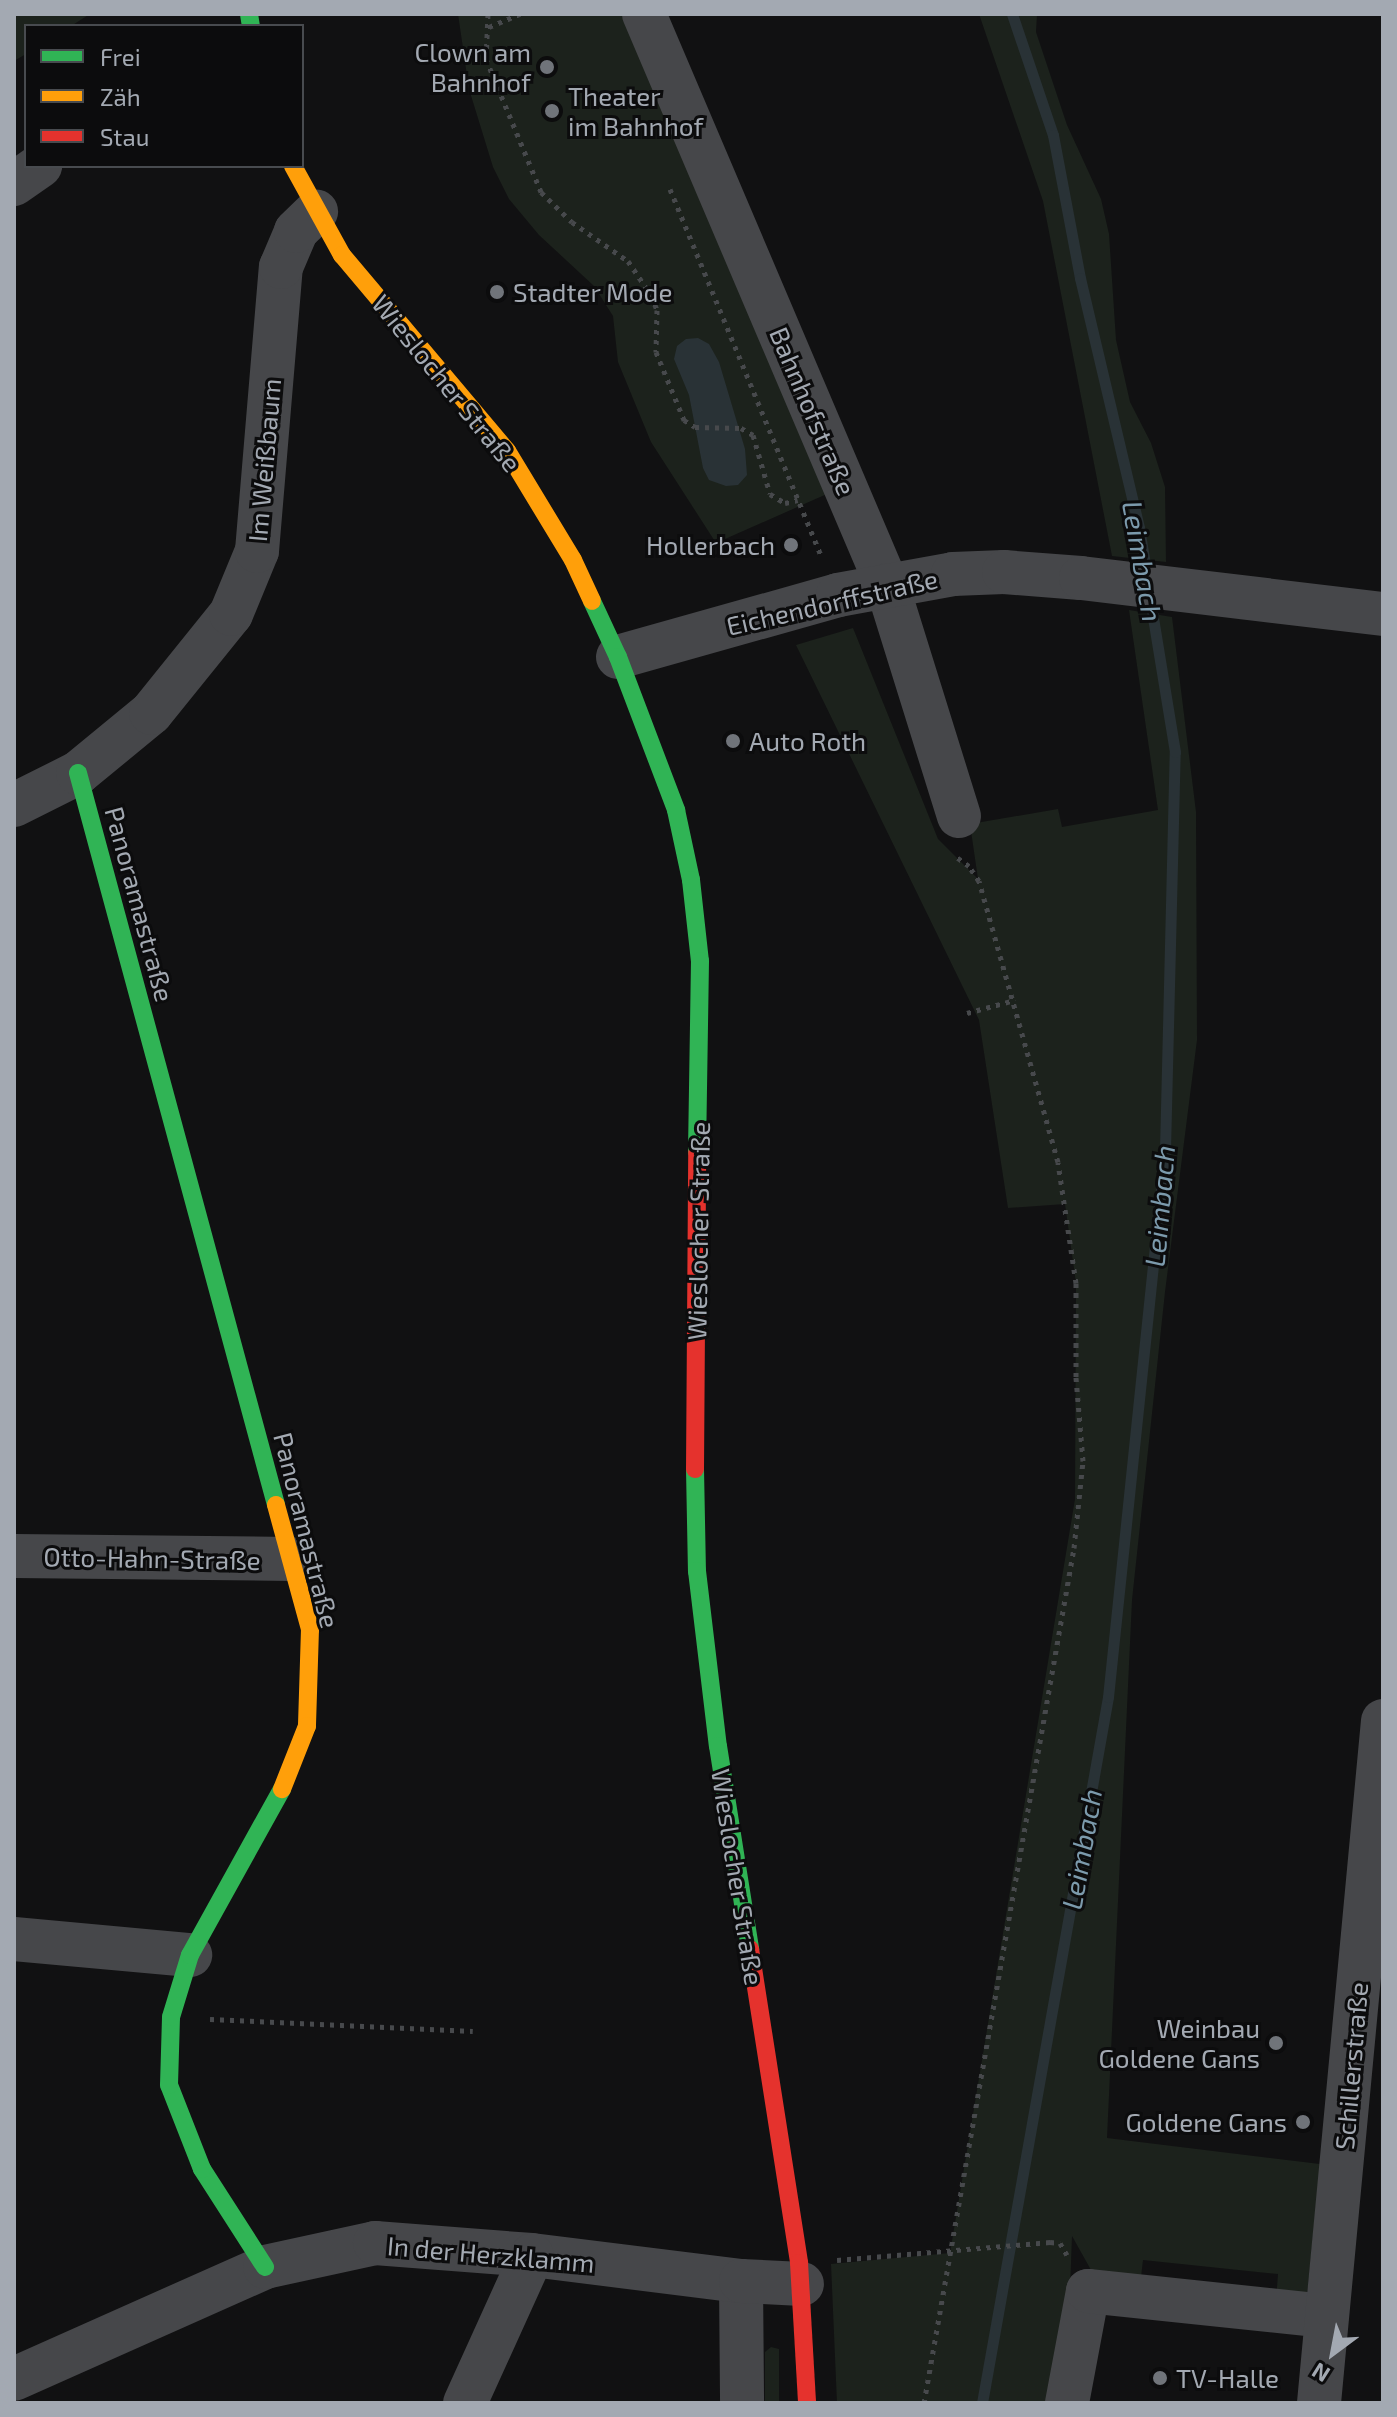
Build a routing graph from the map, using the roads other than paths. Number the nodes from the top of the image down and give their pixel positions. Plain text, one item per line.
1 (644, 14) edge
2 (37, 168) edge
3 (294, 168) edge
4 (14, 184) edge
5 (316, 212) junction
6 (887, 585) junction
7 (1383, 614) edge
8 (618, 657) junction
9 (78, 773) junction
10 (14, 805) edge
11 (959, 816) dead end
12 (14, 1556) edge
13 (291, 1559) junction
14 (1382, 1748) edge
15 (14, 1939) edge
16 (190, 1955) junction
17 (532, 2255) junction
18 (265, 2267) junction
19 (800, 2273) junction
20 (741, 2281) junction
21 (1327, 2316) junction
22 (14, 2379) edge
23 (465, 2403) edge
24 (742, 2403) edge
25 (807, 2403) edge
26 (1067, 2403) edge
27 (1319, 2403) edge

1 - 6 street, Bahnhofstraße
2 - 4 street
3 - 5 main road, Wieslocher Straße
5 - 8 main road, Wieslocher Straße
5 - 9 street, Im Weißbaum
6 - 7 street, Eichendorffstraße
6 - 8 street, Eichendorffstraße
6 - 11 street, Bahnhofstraße
8 - 19 main road, Wieslocher Straße
9 - 10 street, Im Weißbaum
9 - 13 main road, Panoramastraße
12 - 13 street, Otto-Hahn-Straße
13 - 16 main road, Panoramastraße
14 - 21 street, Schillerstraße
15 - 16 street
16 - 18 main road, Panoramastraße
17 - 18 street, In der Herzklamm
17 - 20 street, In der Herzklamm
17 - 23 street
18 - 22 street, In der Herzklamm
19 - 20 street, In der Herzklamm
19 - 25 main road, Wieslocher Straße
20 - 24 street
21 - 26 street
21 - 27 street, Schillerstraße

